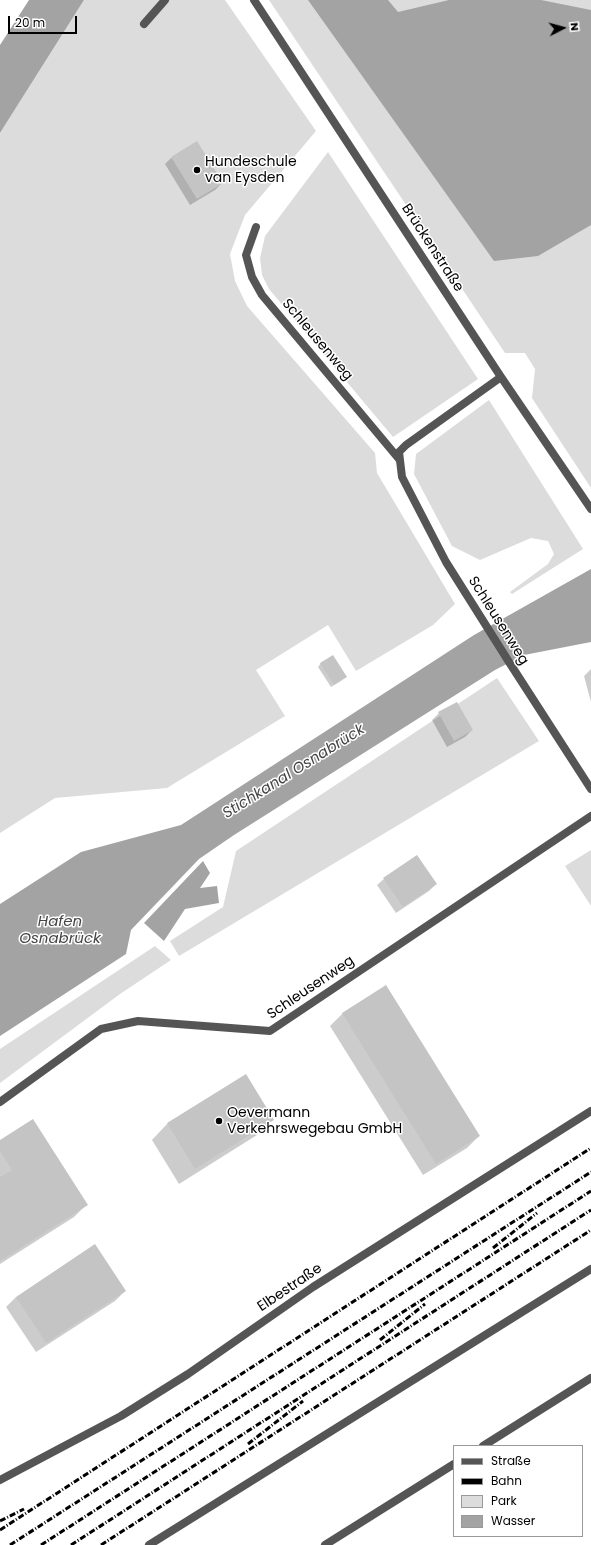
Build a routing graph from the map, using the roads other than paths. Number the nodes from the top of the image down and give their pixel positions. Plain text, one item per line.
1 (165, 0) edge
2 (254, 0) edge
3 (144, 24) dead end
4 (256, 227) dead end
5 (501, 377) junction
6 (399, 459) junction
7 (591, 509) edge
8 (591, 789) edge
9 (591, 816) edge
10 (0, 1102) edge
11 (591, 1111) edge
12 (591, 1269) edge
13 (591, 1378) edge
14 (484, 1445) edge
15 (453, 1465) edge
16 (0, 1480) edge
17 (149, 1545) edge
18 (325, 1545) edge

1 - 3 street
2 - 5 street, Brückenstraße
4 - 6 street, Schleusenweg
5 - 6 street
5 - 7 street, Brückenstraße
6 - 8 street, Schleusenweg
9 - 10 street, Schleusenweg
11 - 16 street, Elbestraße
12 - 17 street
13 - 14 street
15 - 18 street

